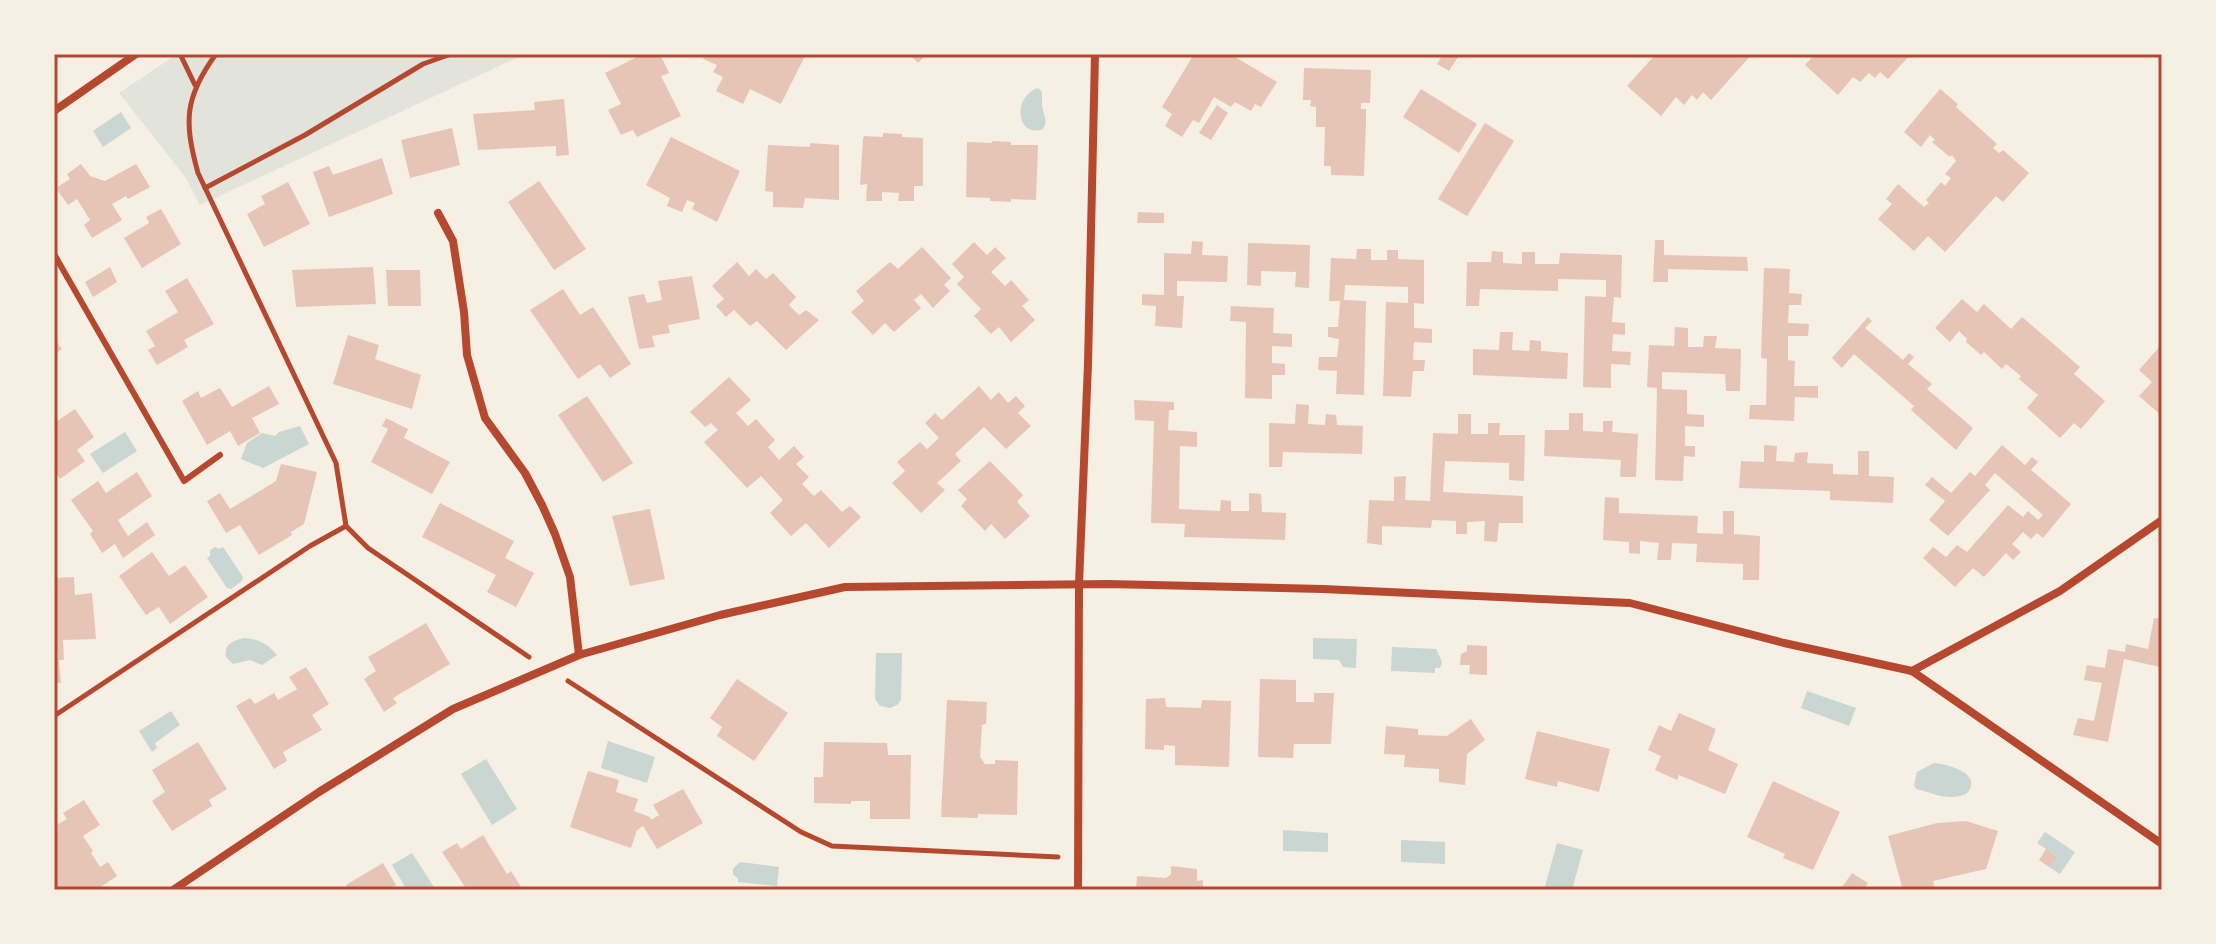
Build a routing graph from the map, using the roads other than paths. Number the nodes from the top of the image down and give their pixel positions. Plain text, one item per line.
1 (136, 54) edge
2 (1095, 54) edge
3 (54, 111) edge
4 (438, 213) dead end
5 (54, 254) edge
6 (220, 455) dead end
7 (2162, 520) edge
8 (1079, 584) junction
9 (579, 655) junction
10 (1912, 671) junction
11 (2162, 844) edge
12 (173, 890) edge
13 (1078, 890) edge

1 - 3 street
2 - 8 street
4 - 9 street
5 - 6 lane
7 - 10 street
8 - 9 street
8 - 10 street
8 - 13 street
9 - 12 street
10 - 11 street

